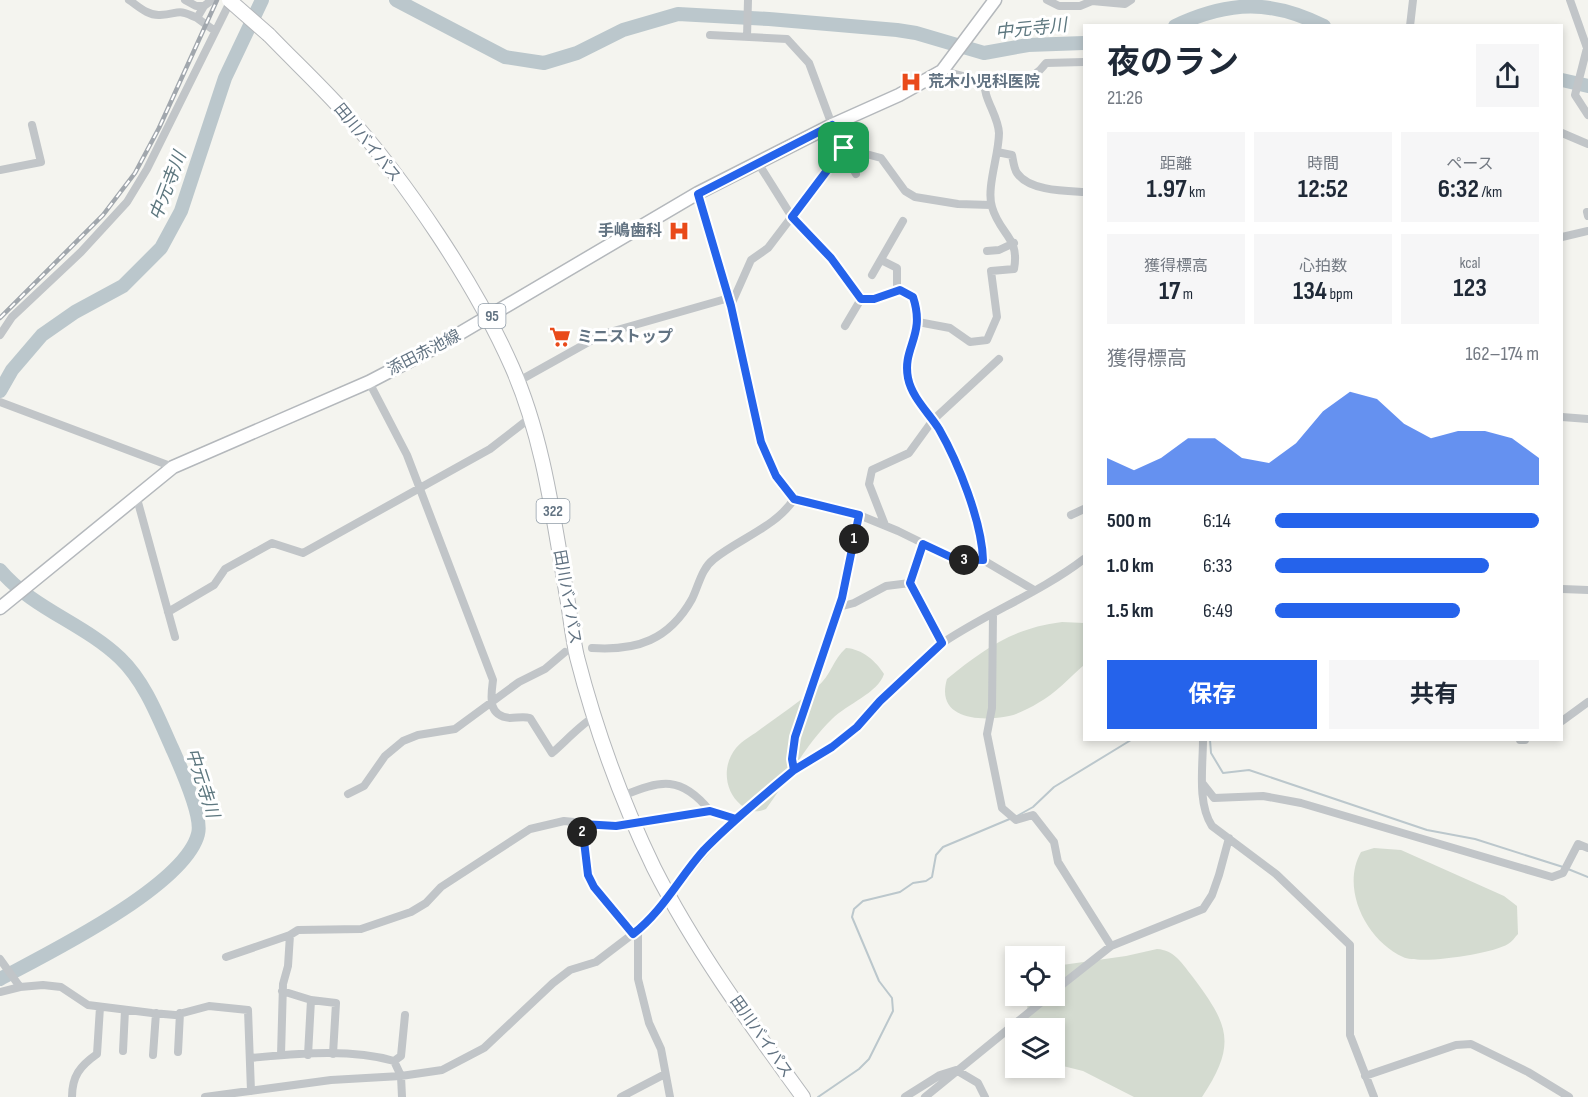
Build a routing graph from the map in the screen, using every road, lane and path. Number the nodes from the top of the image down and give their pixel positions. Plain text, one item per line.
1 (129, 0) edge
2 (185, 0) edge
3 (212, 0) edge
4 (230, 0) edge
5 (748, 0) edge
6 (995, 0) edge
7 (1047, 0) edge
8 (1131, 0) edge
9 (1413, 0) edge
10 (1570, 0) edge
11 (204, 6) junction
12 (197, 18) junction
13 (1410, 24) edge
14 (1584, 28) edge
15 (215, 31) junction
16 (710, 35) dead end
17 (747, 37) junction
18 (1083, 62) edge
19 (942, 71) junction
20 (985, 80) junction
21 (1588, 115) edge
22 (32, 125) dead end
23 (832, 125) junction
24 (1563, 133) edge
25 (1588, 144) edge
26 (843, 149) junction
27 (997, 152) junction
28 (758, 163) junction
29 (0, 170) edge
30 (856, 174) dead end
31 (1083, 192) edge
32 (698, 194) junction
33 (991, 205) junction
34 (792, 217) junction
35 (903, 221) dead end
36 (1588, 231) edge
37 (1563, 237) edge
38 (1014, 243) junction
39 (987, 250) dead end
40 (881, 260) junction
41 (872, 275) dead end
42 (897, 292) junction
43 (861, 299) junction
44 (730, 302) junction
45 (488, 319) junction
46 (918, 322) junction
47 (845, 326) dead end
48 (0, 335) edge
49 (999, 358) dead end
50 (369, 381) junction
51 (517, 382) junction
52 (0, 402) edge
53 (1563, 417) edge
54 (530, 418) junction
55 (1588, 419) edge
56 (933, 420) junction
57 (173, 467) junction
58 (420, 489) junction
59 (136, 495) junction
60 (794, 499) junction
61 (1083, 509) edge
62 (859, 515) junction
63 (1071, 515) dead end
64 (885, 525) junction
65 (923, 544) junction
66 (983, 560) junction
67 (1083, 560) edge
68 (910, 583) junction
69 (1563, 589) edge
70 (1034, 590) junction
71 (1588, 590) edge
72 (839, 607) junction
73 (0, 608) edge
74 (168, 612) junction
75 (993, 614) junction
76 (175, 637) dead end
77 (942, 643) junction
78 (592, 648) dead end
79 (566, 652) dead end
80 (490, 702) junction
81 (1588, 702) edge
82 (596, 716) junction
83 (1563, 720) edge
84 (1203, 741) edge
85 (794, 770) junction
86 (1202, 784) junction
87 (348, 794) dead end
88 (622, 796) junction
89 (710, 811) junction
90 (736, 819) junction
91 (582, 824) junction
92 (1229, 838) junction
93 (1588, 848) edge
94 (635, 932) junction
95 (290, 935) junction
96 (1111, 946) junction
97 (226, 957) dead end
98 (0, 960) edge
99 (1065, 982) edge
100 (18, 984) junction
101 (282, 991) junction
102 (0, 992) edge
103 (311, 1000) junction
104 (1037, 1006) edge
105 (100, 1007) junction
106 (125, 1010) junction
107 (156, 1013) junction
108 (180, 1013) junction
109 (405, 1015) dead end
110 (123, 1051) dead end
111 (178, 1052) dead end
112 (333, 1054) junction
113 (153, 1055) dead end
114 (281, 1055) junction
115 (308, 1055) junction
116 (250, 1058) junction
117 (394, 1061) junction
118 (956, 1070) junction
119 (665, 1074) junction
120 (401, 1076) junction
121 (1365, 1077) junction
122 (251, 1091) junction
123 (802, 1096) edge
124 (72, 1097) edge
125 (205, 1097) edge
126 (402, 1097) edge
127 (621, 1097) edge
128 (670, 1097) edge
129 (905, 1097) edge
130 (925, 1097) edge
131 (984, 1097) edge
132 (1374, 1097) edge
133 (1569, 1097) edge

1 - 12 street
2 - 11 street
3 - 11 street
4 - 15 street
4 - 45 highway, 田川バイパス / 322, bridge
5 - 17 street
6 - 19 main road, 添田赤池線 / 95
7 - 8 street
9 - 13 street
10 - 14 street
11 - 12 street
12 - 15 street
14 - 21 street
15 - 48 street
16 - 17 street
17 - 23 street
18 - 20 street
19 - 20 street
19 - 23 main road, 添田赤池線 / 95
20 - 27 street
22 - 29 street
23 - 26 street
23 - 28 main road, 添田赤池線 / 95
24 - 25 street
26 - 30 street
26 - 33 street
26 - 34 street
27 - 31 street
27 - 33 street
28 - 32 main road, 添田赤池線 / 95
28 - 34 street
32 - 44 street
32 - 45 main road, 添田赤池線 / 95
33 - 38 street
34 - 43 street
34 - 44 street
35 - 40 street
36 - 37 street
38 - 39 street
38 - 46 street
40 - 41 street
40 - 42 street
42 - 43 street
42 - 46 street
43 - 47 street
44 - 51 street
44 - 60 street
45 - 50 main road, 添田赤池線 / 95
45 - 51 highway, 田川バイパス / 322
46 - 56 street
49 - 56 street
50 - 57 main road, 添田赤池線 / 95
50 - 58 street
51 - 54 highway, 田川バイパス / 322
52 - 57 street
53 - 55 street
54 - 58 street
54 - 82 highway, 田川バイパス / 322
56 - 64 street
56 - 66 street
57 - 59 main road, 添田赤池線 / 95
58 - 74 street
58 - 80 street
59 - 73 main road, 添田赤池線 / 95
59 - 74 street
60 - 62 street
60 - 78 street
61 - 63 street
62 - 64 street
62 - 72 street
64 - 65 street
65 - 66 street
65 - 68 street
66 - 70 street
67 - 70 street
68 - 72 street
68 - 77 street
69 - 71 street
70 - 75 street
72 - 85 street
74 - 76 street
75 - 77 street
75 - 96 street
77 - 85 street
79 - 80 street
80 - 82 street
80 - 87 street
81 - 83 street
82 - 88 highway, 田川バイパス / 322
84 - 86 street
85 - 90 street
86 - 92 street
86 - 93 street
88 - 89 street
88 - 123 highway, 田川バイパス / 322
89 - 90 street
89 - 91 street, bridge
90 - 94 street, bridge
91 - 94 street
91 - 95 street
92 - 96 street
92 - 121 street
94 - 119 street
94 - 120 street
95 - 97 street
95 - 101 street
96 - 99 street
98 - 100 street
100 - 102 street
100 - 105 street
101 - 103 street
101 - 114 street
103 - 112 street
103 - 115 street
104 - 118 street
105 - 106 street
105 - 124 street
106 - 107 street
106 - 110 street
107 - 108 street
107 - 113 street
108 - 111 street
108 - 116 street
109 - 117 street
112 - 115 street
112 - 117 street
114 - 115 street
114 - 116 street
116 - 122 street
117 - 120 street
118 - 129 street
118 - 130 street
118 - 131 street
119 - 127 street
119 - 128 street
120 - 122 street
120 - 126 street
121 - 132 street
121 - 133 street
122 - 125 street

